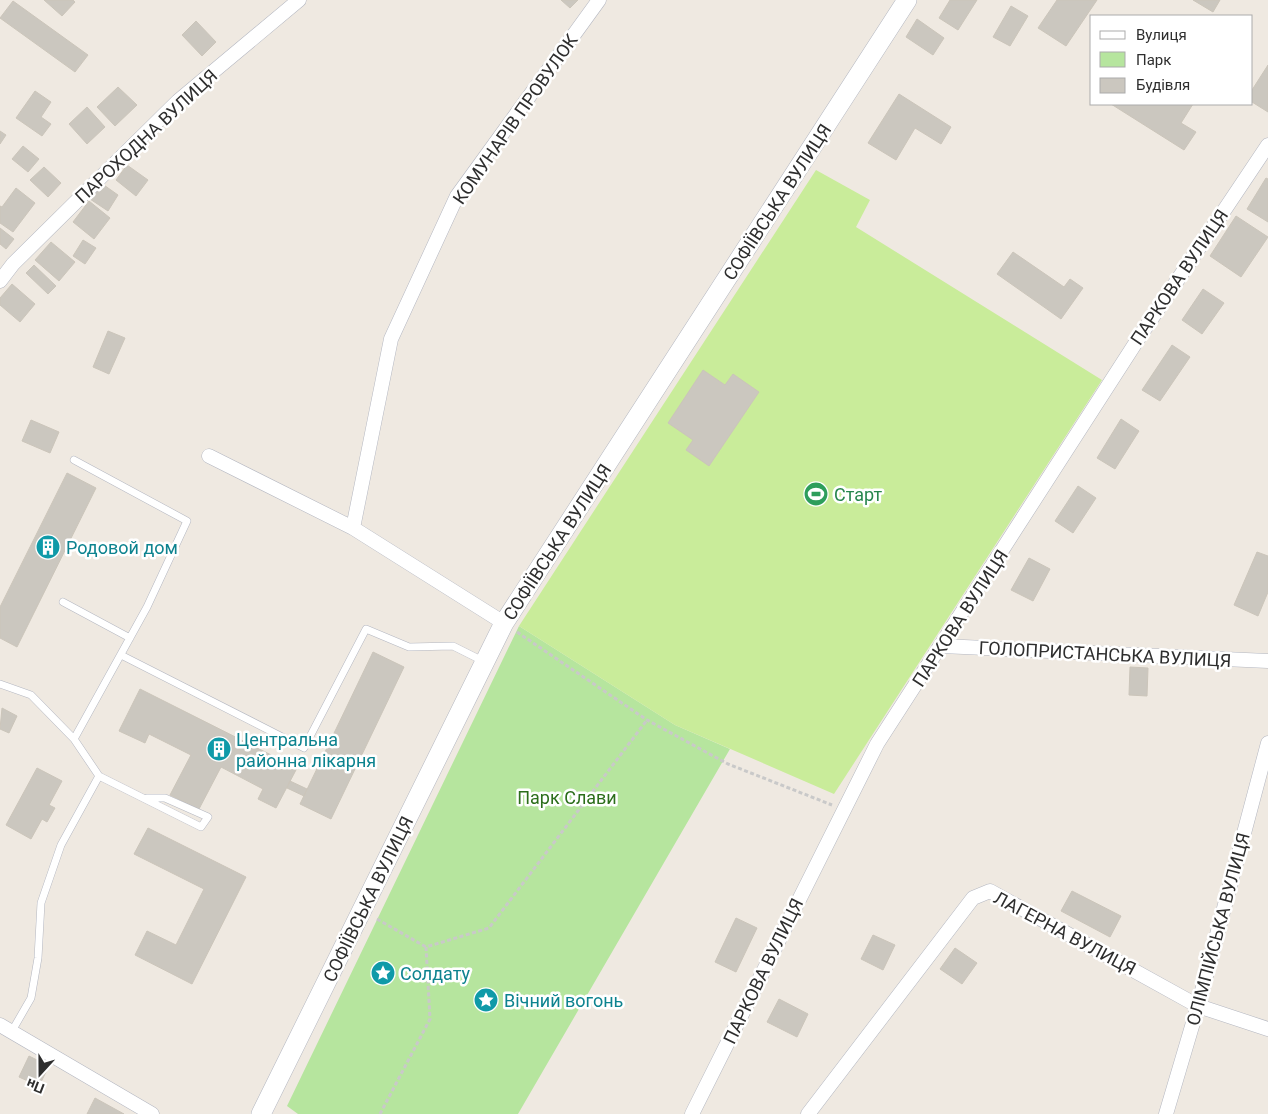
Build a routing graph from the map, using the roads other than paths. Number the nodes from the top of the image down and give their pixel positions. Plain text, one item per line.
1 (299, 0) edge
2 (599, 0) edge
3 (908, 0) edge
4 (1268, 145) edge
5 (0, 281) edge
6 (209, 456) dead end
7 (74, 460) dead end
8 (353, 528) junction
9 (64, 602) dead end
10 (504, 623) junction
11 (130, 638) junction
12 (942, 646) junction
13 (121, 655) junction
14 (1268, 661) edge
15 (485, 662) junction
16 (0, 684) edge
17 (74, 739) junction
18 (1268, 743) edge
19 (99, 776) junction
20 (147, 798) junction
21 (1198, 1006) junction
22 (6, 1028) edge
23 (1268, 1029) edge
24 (152, 1114) edge
25 (261, 1114) edge
26 (692, 1114) edge
27 (808, 1114) edge
28 (1166, 1114) edge

1 - 5 street, ПАРОХОДНА ВУЛИЦЯ
2 - 8 street, КОМУНАРІВ ПРОВУЛОК
3 - 10 street, СОФІЇВСЬКА ВУЛИЦЯ
4 - 12 street, ПАРКОВА ВУЛИЦЯ
6 - 8 street
7 - 11 lane
8 - 10 street
9 - 11 lane
10 - 15 street, СОФІЇВСЬКА ВУЛИЦЯ
11 - 13 lane
12 - 14 street, ГОЛОПРИСТАНСЬКА ВУЛИЦЯ
12 - 26 street, ПАРКОВА ВУЛИЦЯ
13 - 15 lane
13 - 17 lane
15 - 25 street, СОФІЇВСЬКА ВУЛИЦЯ
16 - 17 lane
17 - 19 lane
18 - 21 street, ОЛІМПІЙСЬКА ВУЛИЦЯ
19 - 20 lane
19 - 22 lane
20 - 20 lane
21 - 23 street, ЛАГЕРНА ВУЛИЦЯ
21 - 27 street, ЛАГЕРНА ВУЛИЦЯ
21 - 28 street, ОЛІМПІЙСЬКА ВУЛИЦЯ
22 - 24 street

